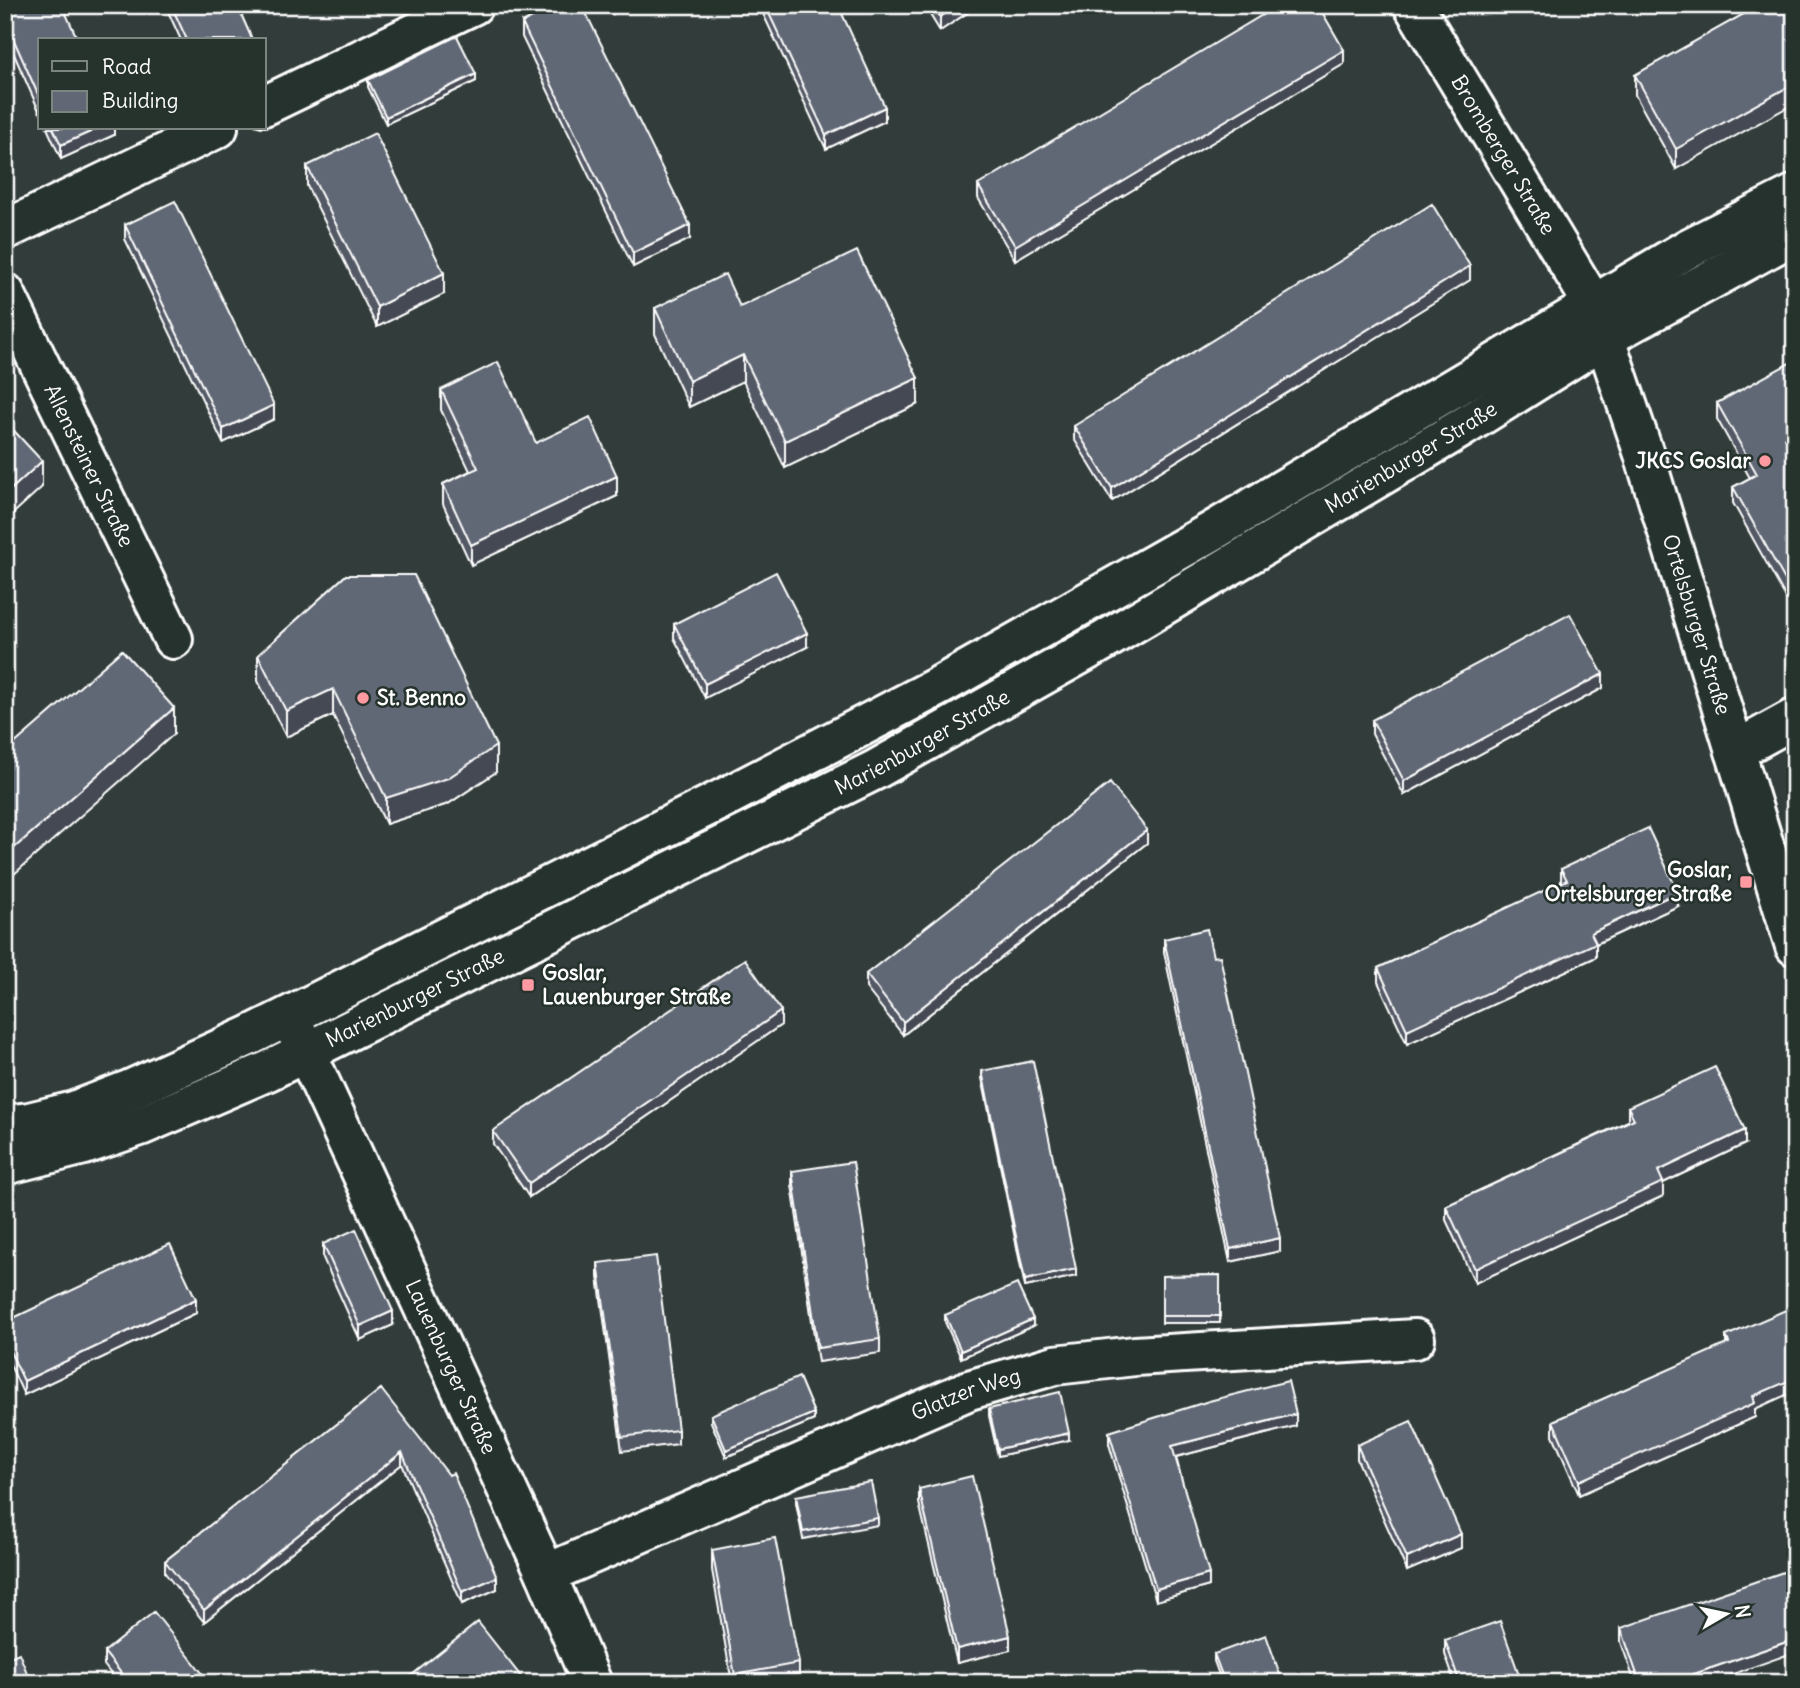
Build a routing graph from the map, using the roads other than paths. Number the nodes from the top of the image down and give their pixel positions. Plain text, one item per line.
1 (473, 5) edge
2 (1413, 5) edge
3 (266, 105) edge
4 (215, 130) edge
5 (1795, 194) edge
6 (5, 230) edge
7 (1795, 234) edge
8 (5, 293) edge
9 (1600, 321) junction
10 (173, 639) dead end
11 (1795, 718) edge
12 (1735, 751) junction
13 (1795, 946) edge
14 (290, 1016) junction
15 (306, 1052) junction
16 (5, 1125) edge
17 (5, 1166) edge
18 (1415, 1339) dead end
19 (546, 1574) junction
20 (592, 1683) edge

1 - 3 street
2 - 9 street, Bromberger Straße
4 - 6 street
5 - 9 street, Marienburger Straße
7 - 9 street, Marienburger Straße
8 - 10 street, Allensteiner Straße
9 - 12 street, Ortelsburger Straße
9 - 14 street, Marienburger Straße
9 - 15 street, Marienburger Straße
11 - 12 street
12 - 13 street, Ortelsburger Straße
14 - 15 street, Lauenburger Straße
14 - 16 street, Marienburger Straße
15 - 17 street, Marienburger Straße
15 - 19 street, Lauenburger Straße
18 - 19 street, Glatzer Weg
19 - 20 street, Lauenburger Straße

